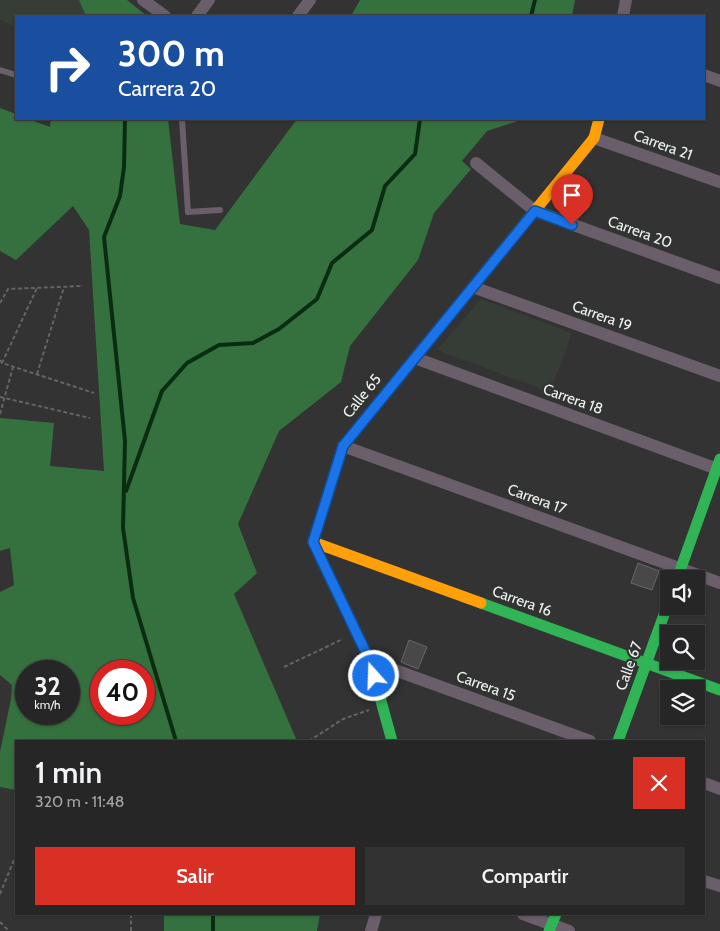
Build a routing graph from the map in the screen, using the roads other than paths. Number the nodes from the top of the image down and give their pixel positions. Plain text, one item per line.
1 (143, 0) edge
2 (209, 0) edge
3 (310, 0) edge
4 (626, 0) edge
5 (164, 15) edge
6 (198, 15) edge
7 (299, 15) edge
8 (622, 15) edge
9 (0, 70) edge
10 (15, 75) edge
11 (705, 75) edge
12 (720, 81) edge
13 (182, 120) edge
14 (599, 120) edge
15 (594, 138) junction
16 (476, 163) dead end
17 (720, 182) edge
18 (220, 210) dead end
19 (535, 211) junction
20 (720, 278) edge
21 (473, 287) junction
22 (415, 358) junction
23 (720, 376) edge
24 (343, 446) junction
25 (719, 466) edge
26 (313, 542) junction
27 (668, 570) edge
28 (680, 570) edge
29 (705, 580) edge
30 (720, 583) edge
31 (664, 615) edge
32 (370, 661) junction
33 (646, 663) junction
34 (720, 690) edge
35 (392, 740) edge
36 (587, 740) edge
37 (618, 740) edge
38 (705, 783) edge
39 (720, 789) edge
40 (705, 881) edge
41 (720, 886) edge
42 (376, 915) edge
43 (526, 915) edge
44 (552, 923) edge
45 (370, 931) edge
46 (569, 931) edge

1 - 5 street
2 - 6 street
3 - 7 street
4 - 8 street
9 - 10 lane
11 - 12 street
13 - 18 lane
14 - 15 street, Calle 65
15 - 17 street, Carrera 21
15 - 19 street, Calle 65
16 - 19 street, Carrera 20
19 - 20 street, Carrera 20
19 - 21 street, Calle 65
21 - 22 street, Calle 65
21 - 23 street, Carrera 19
22 - 24 street, Calle 65
22 - 25 street, Carrera 18
24 - 26 street, Calle 65
24 - 27 street, Carrera 17
25 - 28 street
26 - 32 street
26 - 33 street, Carrera 16
29 - 30 street, Carrera 17
31 - 33 street, Calle 67
32 - 35 street
32 - 36 street, Carrera 15
33 - 34 street, Carrera 16
33 - 37 street, Calle 67
38 - 39 street
40 - 41 street
42 - 45 street
43 - 44 street
44 - 46 street

